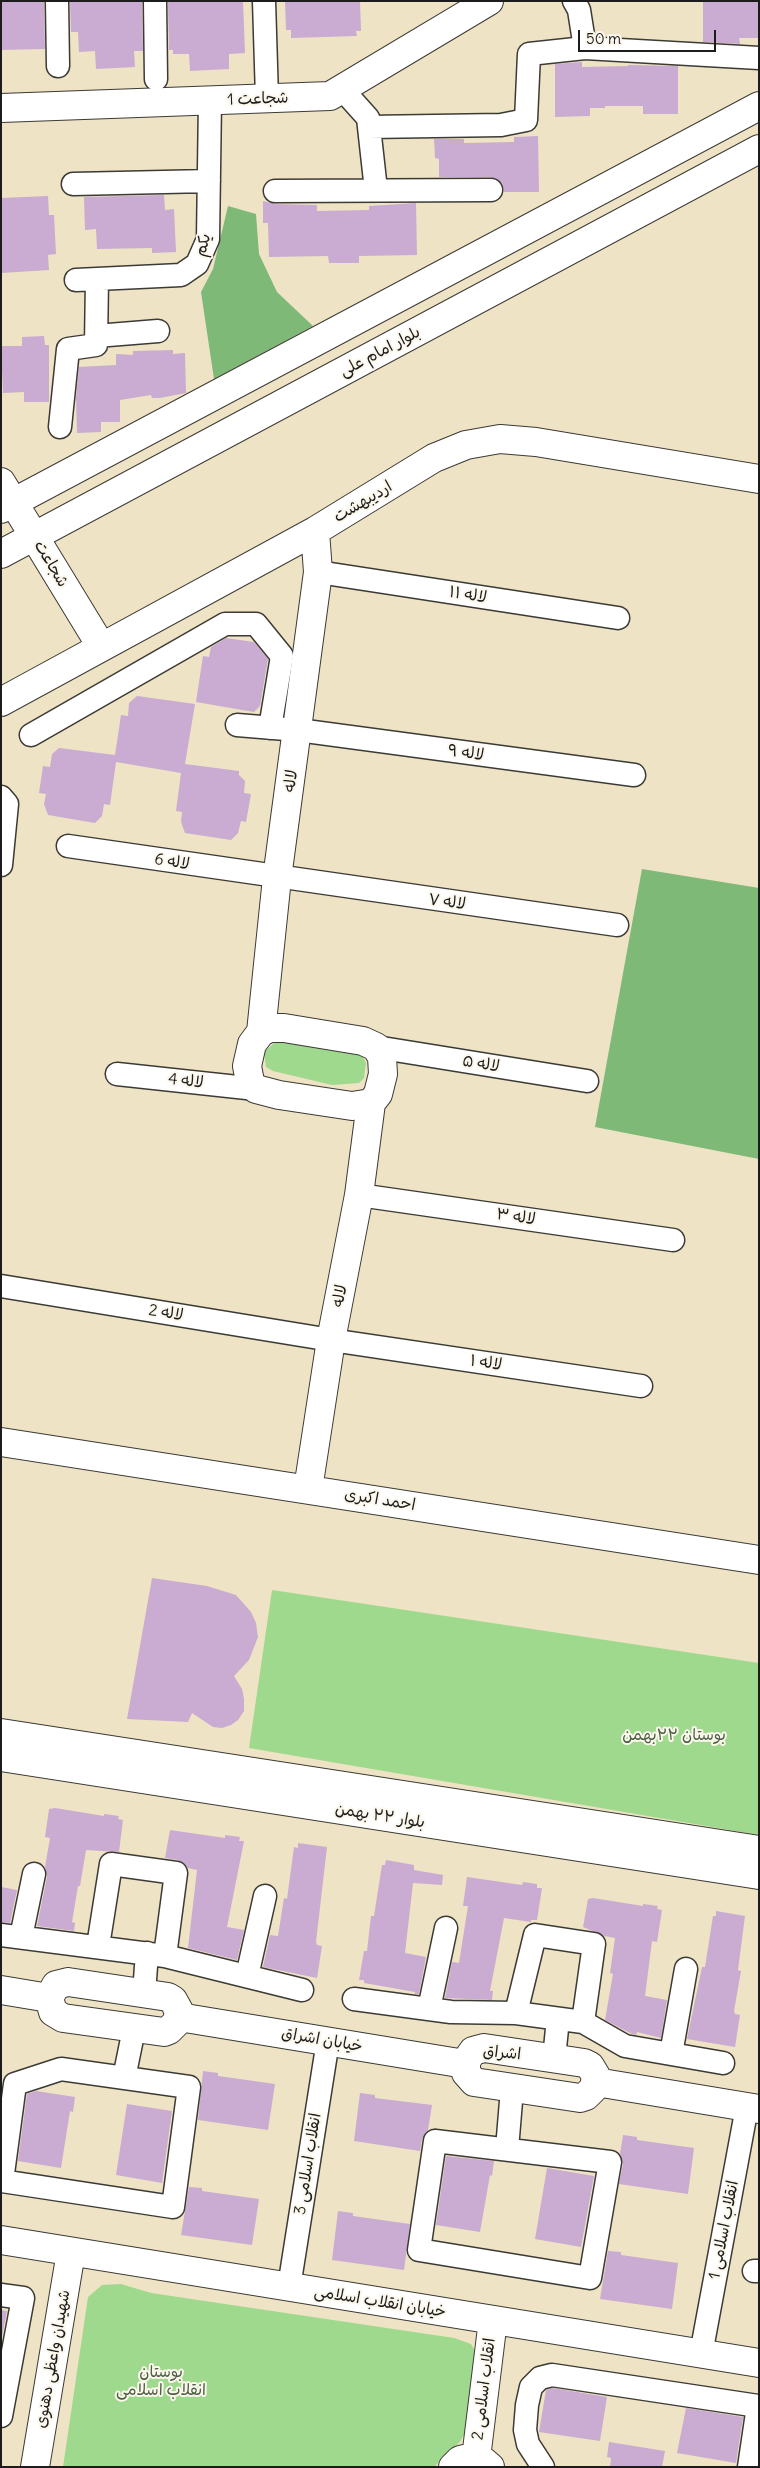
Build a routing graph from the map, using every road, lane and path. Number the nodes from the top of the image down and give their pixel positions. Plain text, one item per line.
1 (57, 1) edge
2 (155, 1) edge
3 (264, 1) edge
4 (489, 1) edge
5 (574, 1) edge
6 (585, 48) junction
7 (759, 58) edge
8 (58, 66) dead end
9 (156, 79) dead end
10 (342, 89) junction
11 (267, 98) junction
12 (210, 100) junction
13 (759, 106) edge
14 (1, 108) edge
15 (369, 127) junction
16 (759, 149) edge
17 (209, 181) junction
18 (73, 184) dead end
19 (376, 190) junction
20 (491, 190) dead end
21 (275, 191) dead end
22 (158, 331) dead end
23 (96, 336) junction
24 (60, 427) dead end
25 (759, 479) edge
26 (5, 498) edge
27 (314, 531) junction
28 (34, 536) junction
29 (1, 554) edge
30 (318, 572) junction
31 (618, 618) dead end
32 (101, 646) junction
33 (1, 702) edge
34 (237, 725) dead end
35 (270, 728) junction
36 (298, 730) junction
37 (31, 735) dead end
38 (634, 775) dead end
39 (1, 797) edge
40 (68, 846) dead end
41 (1, 866) edge
42 (277, 878) junction
43 (617, 926) dead end
44 (261, 1032) junction
45 (376, 1047) junction
46 (117, 1074) dead end
47 (586, 1081) dead end
48 (256, 1089) junction
49 (371, 1103) junction
50 (359, 1195) junction
51 (673, 1240) dead end
52 (1, 1286) edge
53 (331, 1340) junction
54 (641, 1386) dead end
55 (1, 1442) edge
56 (308, 1489) junction
57 (759, 1560) edge
58 (1, 1733) edge
59 (1, 1757) edge
60 (759, 1850) edge
61 (34, 1874) dead end
62 (759, 1875) edge
63 (265, 1896) dead end
64 (446, 1928) dead end
65 (11, 1936) edge
66 (98, 1946) junction
67 (156, 1955) junction
68 (686, 1969) dead end
69 (248, 1976) junction
70 (1, 1990) edge
71 (302, 1990) dead end
72 (144, 1993) junction
73 (49, 1998) junction
74 (354, 1999) dead end
75 (429, 2009) junction
76 (516, 2013) junction
77 (179, 2016) junction
78 (558, 2019) junction
79 (583, 2022) junction
80 (134, 2029) junction
81 (328, 2041) junction
82 (672, 2054) junction
83 (554, 2058) junction
84 (723, 2063) dead end
85 (465, 2064) junction
86 (124, 2078) junction
87 (596, 2082) junction
88 (512, 2089) junction
89 (753, 2108) edge
90 (507, 2149) junction
91 (1, 2240) edge
92 (71, 2252) junction
93 (289, 2287) junction
94 (1, 2295) edge
95 (492, 2320) junction
96 (700, 2354) junction
97 (759, 2363) edge
98 (1, 2416) edge
99 (473, 2464) edge
100 (35, 2467) edge
101 (543, 2467) edge
102 (749, 2467) edge

1 - 8 street
2 - 9 street
3 - 11 street
4 - 10 street, شجاعت 1
5 - 6 street
6 - 7 street
6 - 15 street
10 - 11 street, شجاعت 1
10 - 15 street
11 - 12 street, شجاعت 1
12 - 14 street, شجاعت 1
12 - 17 street, یکم
13 - 26 street
15 - 19 street
16 - 28 street, بلوار امام علی
17 - 18 street
17 - 23 street, یکم
19 - 20 street
19 - 21 street
22 - 23 street
23 - 24 street
25 - 27 street, اردیبهشت
26 - 28 street, شجاعت
27 - 30 street, لاله
27 - 32 street, اردیبهشت
28 - 29 street, بلوار امام علی
28 - 32 street, شجاعت
30 - 31 street, لاله ۱۱
30 - 36 street, لاله
32 - 33 street, اردیبهشت
34 - 35 street, لاله ۹
35 - 36 street, لاله ۹
35 - 37 street
36 - 38 street, لاله ۹
36 - 42 street, لاله
39 - 41 street
40 - 42 street, لاله 6
42 - 43 street, لاله ۷
42 - 44 street, لاله
44 - 45 street
44 - 48 street
45 - 47 street, لاله ۵
45 - 49 street, لاله
46 - 48 street, لاله 4
48 - 49 street
49 - 50 street, لاله
50 - 51 street, لاله ۳
50 - 53 street, لاله
52 - 53 street, لاله 2
53 - 54 street, لاله ۱
53 - 56 street, لاله
55 - 56 street, احمد اکبری
56 - 57 street, احمد اکبری
58 - 60 street, بلوار ۲۲ بهمن
59 - 62 street, بلوار ۲۲ بهمن
61 - 65 street
63 - 69 street
64 - 75 street
65 - 66 street
66 - 67 street
66 - 67 street
67 - 69 street
67 - 72 street
68 - 82 street
69 - 71 street
70 - 73 street
72 - 73 street
72 - 77 street
73 - 80 street
74 - 75 street
75 - 76 street
76 - 78 street
76 - 79 street
77 - 80 street
77 - 81 street, خیابان اشراق
78 - 79 street
78 - 83 street
79 - 82 street
80 - 86 street
81 - 85 street, خیابان اشراق
81 - 93 street, انقلاب اسلامی 3
82 - 84 street
83 - 85 street, اشراق
83 - 87 street, اشراق
85 - 88 street, اشراق
86 - 86 street
87 - 88 street, اشراق
87 - 89 street
88 - 90 street
89 - 96 street, انقلاب اسلامی 1
90 - 90 street
91 - 92 street, خیابان انقلاب اسلامی
92 - 93 street, خیابان انقلاب اسلامی
92 - 100 street, شهیدان واعظی دهنوی
93 - 95 street, خیابان انقلاب اسلامی
94 - 98 street
95 - 96 street, خیابان انقلاب اسلامی
95 - 99 street, انقلاب اسلامی 2
96 - 97 street, خیابان انقلاب اسلامی
101 - 102 street

